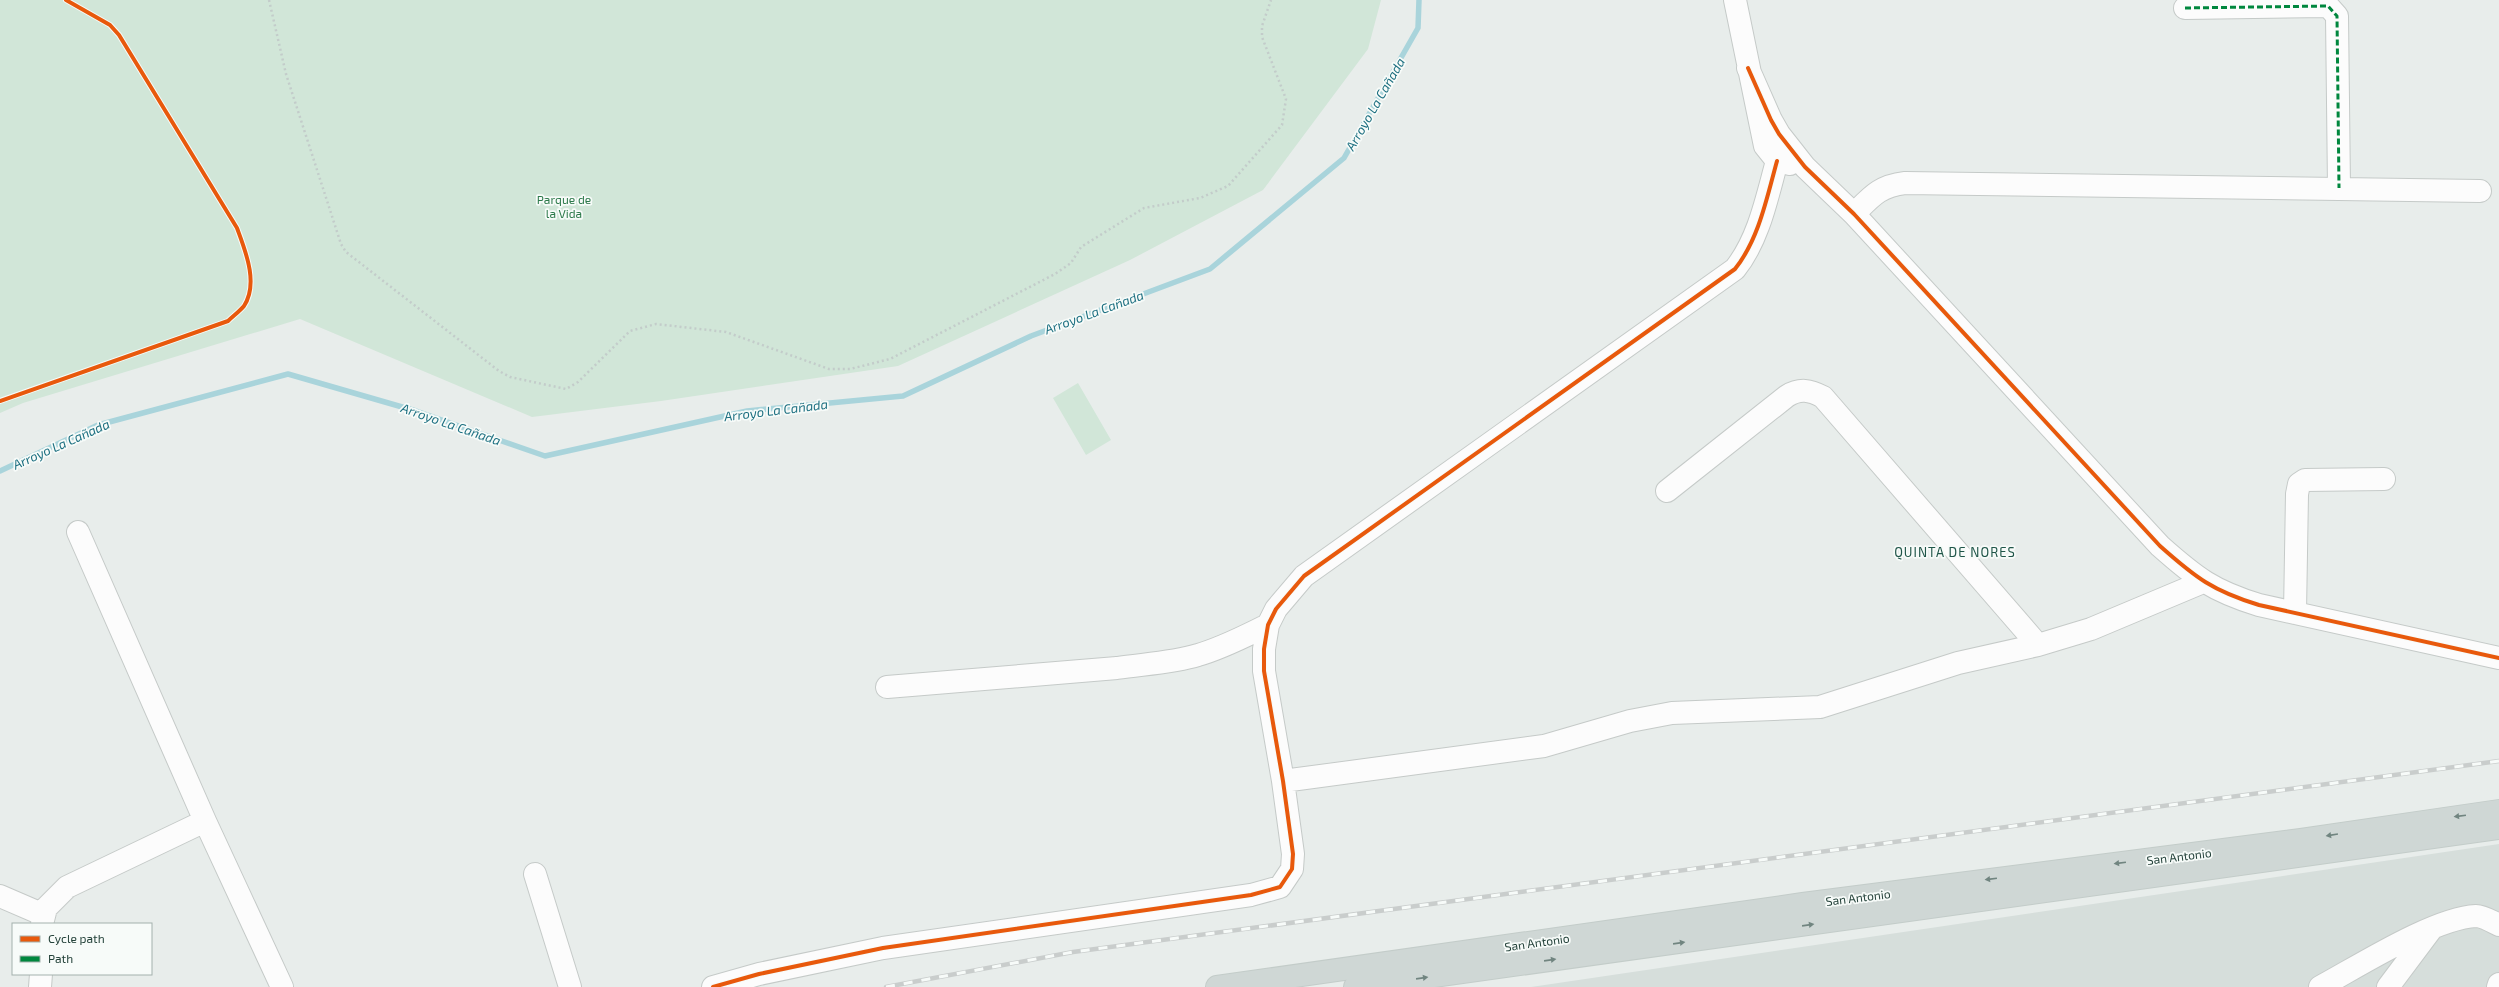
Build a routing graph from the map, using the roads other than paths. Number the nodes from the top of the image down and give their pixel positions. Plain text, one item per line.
1 (1735, 0) edge
2 (2185, 8) dead end
3 (1748, 68) junction
4 (1777, 161) junction
5 (1805, 167) junction
6 (2339, 188) junction
7 (2480, 190) dead end
8 (1854, 214) junction
9 (2384, 479) dead end
10 (1667, 492) dead end
11 (78, 532) dead end
12 (2203, 582) junction
13 (2295, 613) junction
14 (1268, 625) junction
15 (2038, 645) junction
16 (2499, 658) edge
17 (887, 687) dead end
18 (1283, 781) junction
19 (2499, 811) edge
20 (205, 821) junction
21 (2499, 828) edge
22 (535, 874) dead end
23 (0, 896) edge
24 (43, 920) edge
25 (2499, 925) edge
26 (2432, 929) junction
27 (41, 975) edge
28 (2499, 984) edge
29 (40, 987) edge
30 (282, 987) edge
31 (570, 987) edge
32 (713, 987) edge
33 (1217, 987) edge
34 (1355, 987) edge
35 (2320, 987) edge
36 (2388, 987) edge
37 (2498, 987) edge

1 - 3 street
2 - 6 street
3 - 4 street
3 - 5 street
4 - 5 street
4 - 14 street
5 - 8 street
6 - 7 street
6 - 8 street
8 - 12 street
9 - 13 street
10 - 15 street
11 - 20 street
12 - 13 street
12 - 15 street
13 - 16 street
14 - 17 street
14 - 18 street
15 - 18 street
18 - 32 street
19 -> 33 main road, San Antonio
20 - 24 street
20 - 30 street
34 -> 21 main road, San Antonio
22 - 31 street
23 - 24 street
25 - 26 street
26 - 35 street
26 - 36 street
27 - 29 street
28 - 37 street

